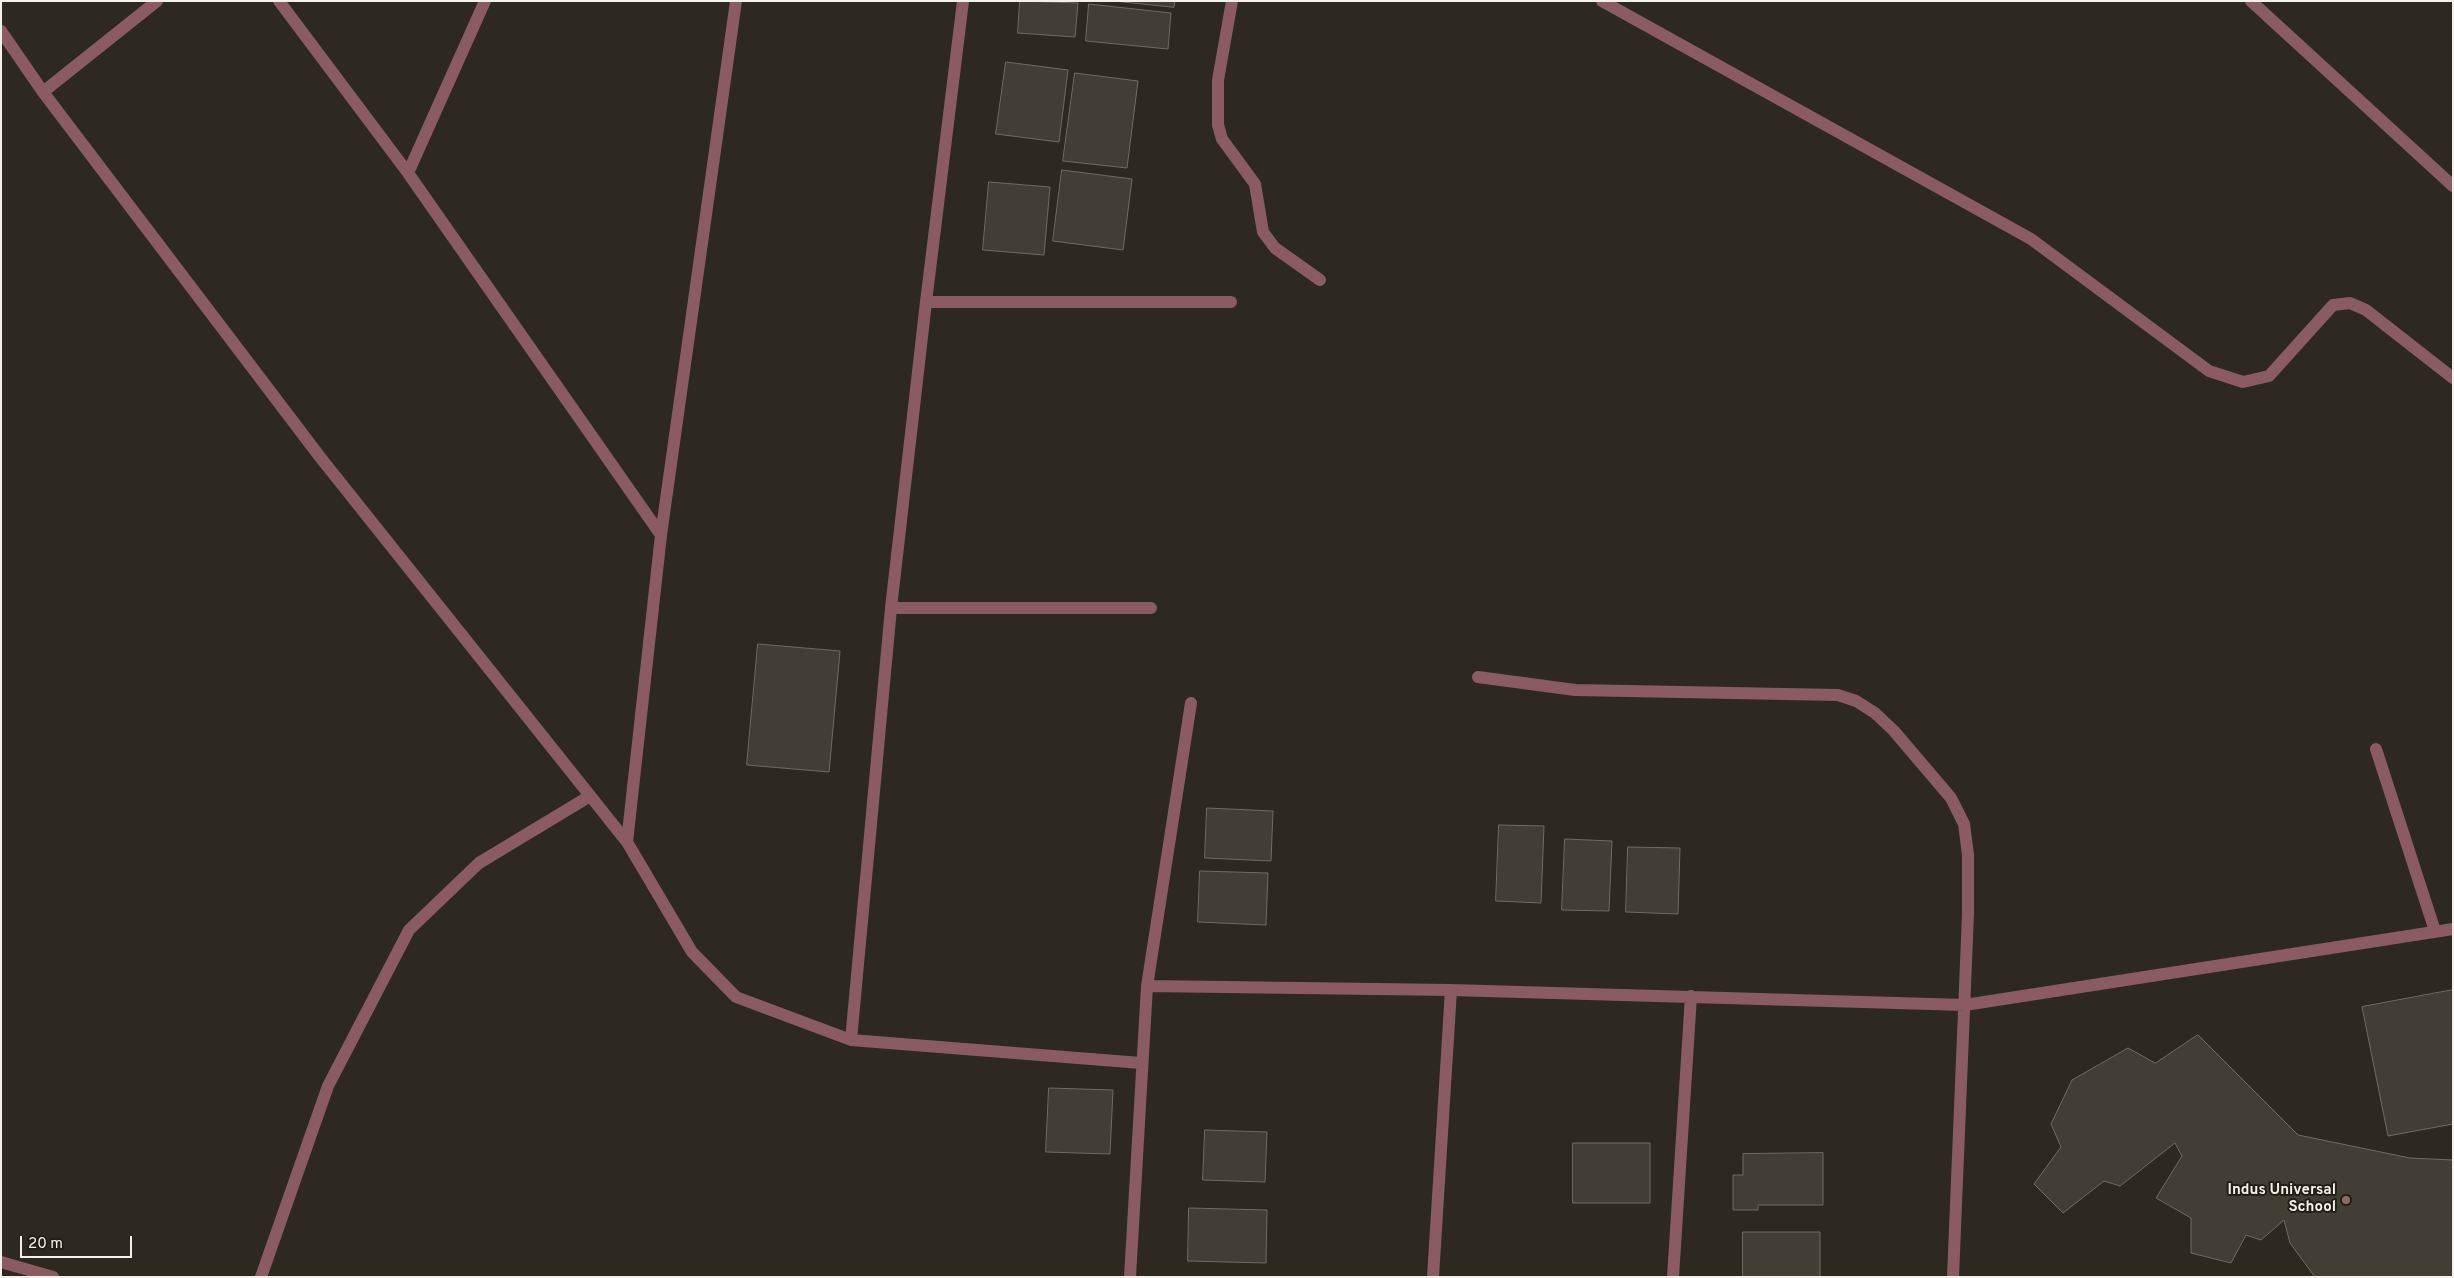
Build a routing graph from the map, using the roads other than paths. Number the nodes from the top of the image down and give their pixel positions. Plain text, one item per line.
1 (158, 1) edge
2 (279, 1) edge
3 (485, 1) edge
4 (736, 1) edge
5 (963, 1) edge
6 (1232, 1) edge
7 (1602, 1) edge
8 (2251, 1) edge
9 (1, 31) edge
10 (44, 92) junction
11 (408, 173) junction
12 (2453, 186) edge
13 (1320, 280) dead end
14 (926, 302) junction
15 (1231, 302) dead end
16 (2453, 378) edge
17 (661, 535) junction
18 (891, 608) junction
19 (1151, 608) dead end
20 (1478, 677) dead end
21 (1191, 703) dead end
22 (2376, 749) dead end
23 (590, 796) junction
24 (627, 842) junction
25 (2453, 929) edge
26 (2436, 932) junction
27 (1148, 986) junction
28 (1451, 990) junction
29 (1691, 996) junction
30 (1965, 1005) junction
31 (851, 1040) junction
32 (1142, 1063) junction
33 (1, 1262) edge
34 (53, 1277) edge
35 (261, 1277) edge
36 (1130, 1277) edge
37 (1433, 1277) edge
38 (1673, 1277) edge
39 (1953, 1277) edge

1 - 10 street
2 - 11 street
3 - 11 street
4 - 17 street
5 - 14 street
6 - 13 street
7 - 16 street
8 - 12 street
9 - 10 street
10 - 23 street
11 - 17 street
14 - 15 street
14 - 18 street
17 - 24 street
18 - 19 street
18 - 31 street
20 - 30 street
21 - 27 street
22 - 26 street
23 - 24 street
23 - 35 street
24 - 31 street
25 - 26 street
26 - 30 street
27 - 28 street
27 - 32 street
28 - 29 street
28 - 37 street
29 - 30 street
29 - 38 street
30 - 39 street
31 - 32 street
32 - 36 street
33 - 34 street

